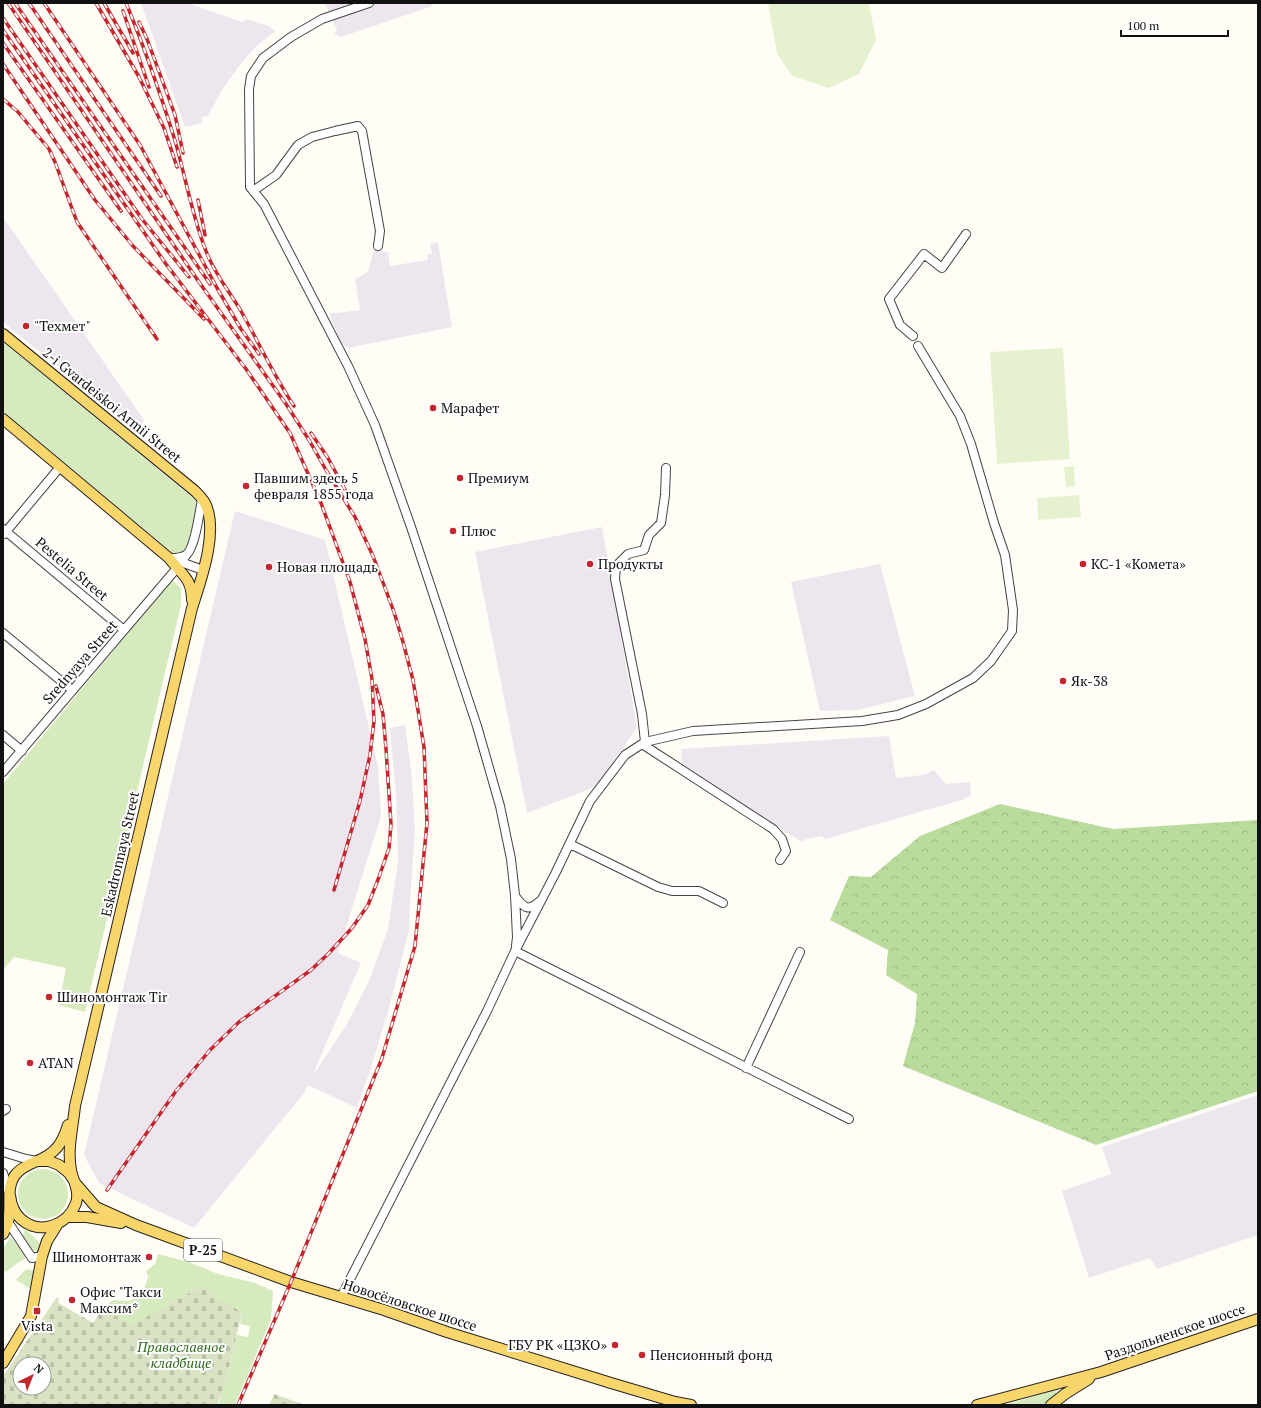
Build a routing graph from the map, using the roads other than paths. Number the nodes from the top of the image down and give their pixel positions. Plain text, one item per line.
1 (368, 3) edge
2 (253, 191) junction
3 (966, 234) dead end
4 (378, 246) dead end
5 (3, 334) edge
6 (913, 336) dead end
7 (918, 346) dead end
8 (3, 419) edge
9 (60, 467) junction
10 (666, 468) dead end
11 (202, 499) junction
12 (4, 532) edge
13 (187, 554) junction
14 (169, 558) junction
15 (179, 565) junction
16 (203, 570) junction
17 (192, 608) junction
18 (124, 630) junction
19 (3, 633) edge
20 (72, 690) junction
21 (3, 735) edge
22 (643, 743) junction
23 (22, 750) junction
24 (3, 772) edge
25 (570, 844) junction
26 (780, 860) dead end
27 (515, 895) junction
28 (543, 898) junction
29 (723, 903) dead end
30 (515, 951) junction
31 (800, 952) dead end
32 (746, 1068) junction
33 (75, 1106) junction
34 (849, 1119) dead end
35 (3, 1152) edge
36 (37, 1161) junction
37 (3, 1173) edge
38 (76, 1184) junction
39 (10, 1195) junction
40 (68, 1218) junction
41 (8, 1222) junction
42 (57, 1225) junction
43 (136, 1225) junction
44 (3, 1234) edge
45 (42, 1256) junction
46 (341, 1297) junction
47 (1258, 1319) edge
48 (3, 1363) edge
49 (1101, 1372) junction
50 (681, 1404) edge
51 (692, 1405) edge
52 (977, 1405) edge
53 (1051, 1405) edge

1 - 2 street
2 - 4 street
2 - 27 street
3 - 6 street
5 - 11 main road, 2-i Gvardeiskoi Armii Street
7 - 22 street
8 - 9 main road
9 - 12 street
9 - 14 main road
10 - 22 street
11 - 13 street, Srednyaya Street
11 - 16 main road
12 - 18 street, Pestelia Street
13 - 14 street
13 - 15 street, Srednyaya Street
14 - 15 main road
15 - 16 street
15 - 17 main road
15 - 18 street, Srednyaya Street
16 - 17 main road
17 - 33 main road, Eskadronnaya Street
18 - 20 street, Srednyaya Street
19 - 20 street
20 - 23 street, Srednyaya Street
21 - 23 street
22 - 25 street
22 - 26 street
23 - 24 street, Srednyaya Street
25 - 28 street
25 - 29 street
27 - 28 street
27 - 30 street
28 - 30 street
30 - 32 street
30 - 46 street
31 - 32 street
32 - 34 street
33 - 36 main road
33 - 38 main road
35 - 36 street
36 - 38 main road
36 - 39 main road
37 - 39 street
38 - 40 main road
38 - 43 main road, Новосёловское шоссе
39 - 41 main road
39 - 42 main road
40 - 42 main road
40 - 43 main road, Новосёловское шоссе
41 - 44 main road
41 - 45 street
42 - 45 main road
43 - 46 main road, Новосёловское шоссе / Р-25
45 - 48 main road
46 - 50 main road, Новосёловское шоссе / Р-25
47 - 49 main road, Раздольненское шоссе
49 - 52 main road
49 - 53 main road
50 - 51 main road, Новосёловское шоссе / Р-25

